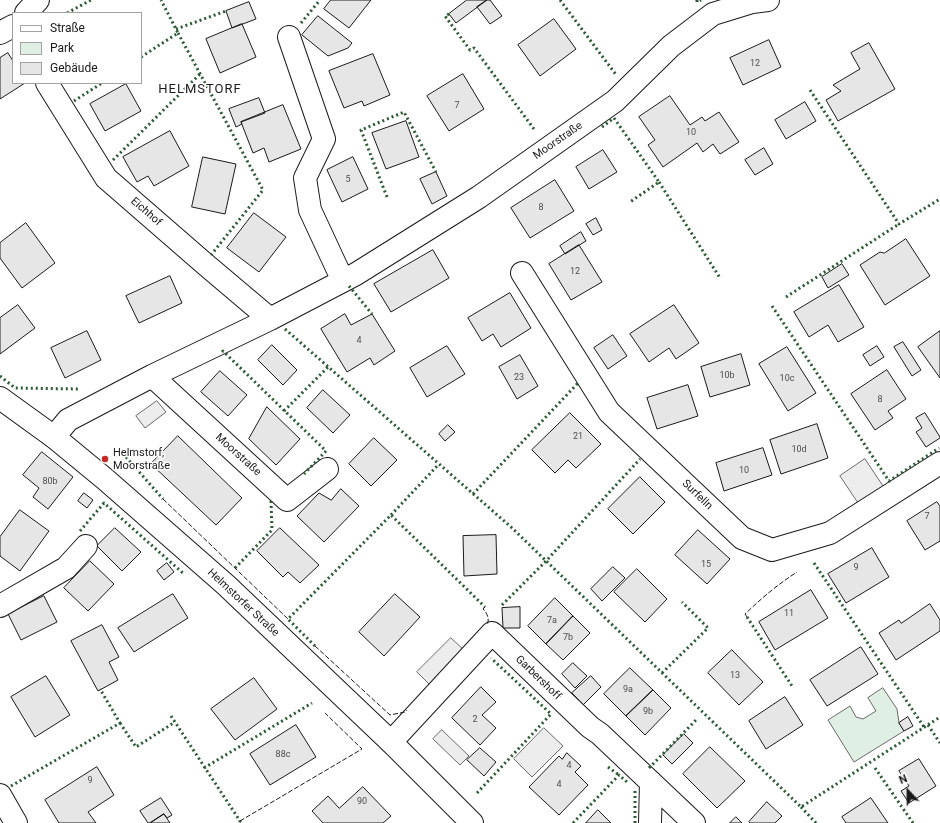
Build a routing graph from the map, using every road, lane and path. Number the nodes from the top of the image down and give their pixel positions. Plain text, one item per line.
1 (38, 0) edge
2 (768, 0) edge
3 (26, 12) edge
4 (289, 37) dead end
5 (48, 84) edge
6 (522, 273) dead end
7 (343, 281) junction
8 (270, 319) junction
9 (152, 376) junction
10 (0, 398) edge
11 (54, 437) junction
12 (940, 463) edge
13 (327, 469) dead end
14 (86, 546) dead end
15 (0, 606) edge
16 (391, 742) junction
17 (651, 782) junction
18 (0, 795) edge
19 (16, 823) edge
20 (472, 823) edge
21 (650, 823) edge
22 (694, 823) edge

1 - 3 street
2 - 7 street, Moorstraße
4 - 7 street
5 - 8 street, Eichhof
6 - 12 street, Surfelln
7 - 8 street, Moorstraße
8 - 9 street, Moorstraße
9 - 11 street, Moorstraße
9 - 13 street, Moorstraße
10 - 11 street, Helmstorfer Straße
11 - 16 street, Helmstorfer Straße
14 - 15 street
16 - 17 street, Garbershoff
16 - 20 street, Helmstorfer Straße
17 - 21 street
17 - 22 street, Garbershoff
18 - 19 street

